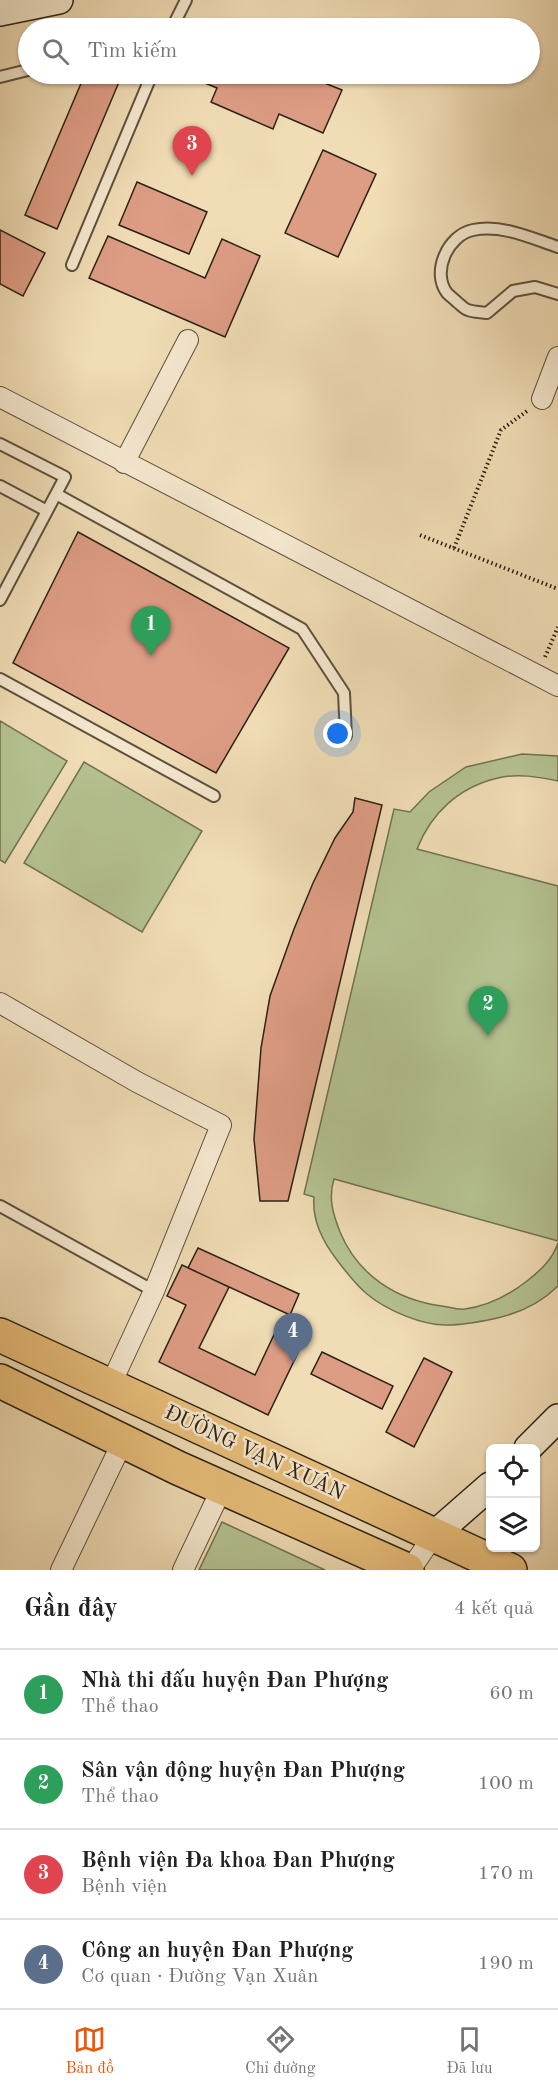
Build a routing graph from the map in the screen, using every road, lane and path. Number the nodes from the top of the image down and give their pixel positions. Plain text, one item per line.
1 (59, 0) edge
2 (186, 0) edge
3 (0, 12) edge
4 (177, 18) edge
5 (18, 72) edge
6 (0, 77) edge
7 (148, 84) edge
8 (558, 247) edge
9 (72, 265) dead end
10 (558, 294) edge
11 (188, 340) dead end
12 (558, 357) edge
13 (0, 397) edge
14 (542, 399) joint
15 (0, 444) edge
16 (124, 463) junction
17 (0, 486) edge
18 (56, 494) junction
19 (47, 511) junction
20 (420, 535) dead end
21 (454, 548) junction
22 (558, 589) edge
23 (0, 600) edge
24 (558, 627) edge
25 (536, 675) junction
26 (0, 679) edge
27 (558, 686) edge
28 (346, 736) dead end
29 (214, 796) dead end
30 (0, 1004) edge
31 (0, 1206) edge
32 (154, 1291) junction
33 (0, 1335) edge
34 (0, 1382) edge
35 (110, 1386) junction
36 (558, 1418) edge
37 (123, 1441) junction
38 (533, 1444) edge
39 (222, 1488) junction
40 (486, 1490) edge
41 (434, 1535) junction
42 (61, 1570) edge
43 (183, 1570) edge
44 (409, 1570) edge
45 (510, 1570) edge

1 - 3 street
2 - 4 lane
5 - 6 lane
7 - 9 lane
8 - 10 lane
11 - 16 street
12 - 14 street
13 - 16 street
14 - 21 path
15 - 18 lane
16 - 25 street
17 - 19 lane
18 - 19 lane
18 - 28 lane
19 - 23 lane
20 - 21 path
21 - 22 path
24 - 25 path
25 - 27 street
26 - 29 lane
30 - 32 street
31 - 32 lane
32 - 35 street
33 - 35 highway, ĐƯỜNG VẠN XUÂN
34 - 37 highway
35 - 41 highway, ĐƯỜNG VẠN XUÂN
36 - 38 street
37 - 39 highway
37 - 42 street
39 - 43 street
39 - 44 highway
40 - 41 street
41 - 44 street
41 - 45 highway, ĐƯỜNG VẠN XUÂN

